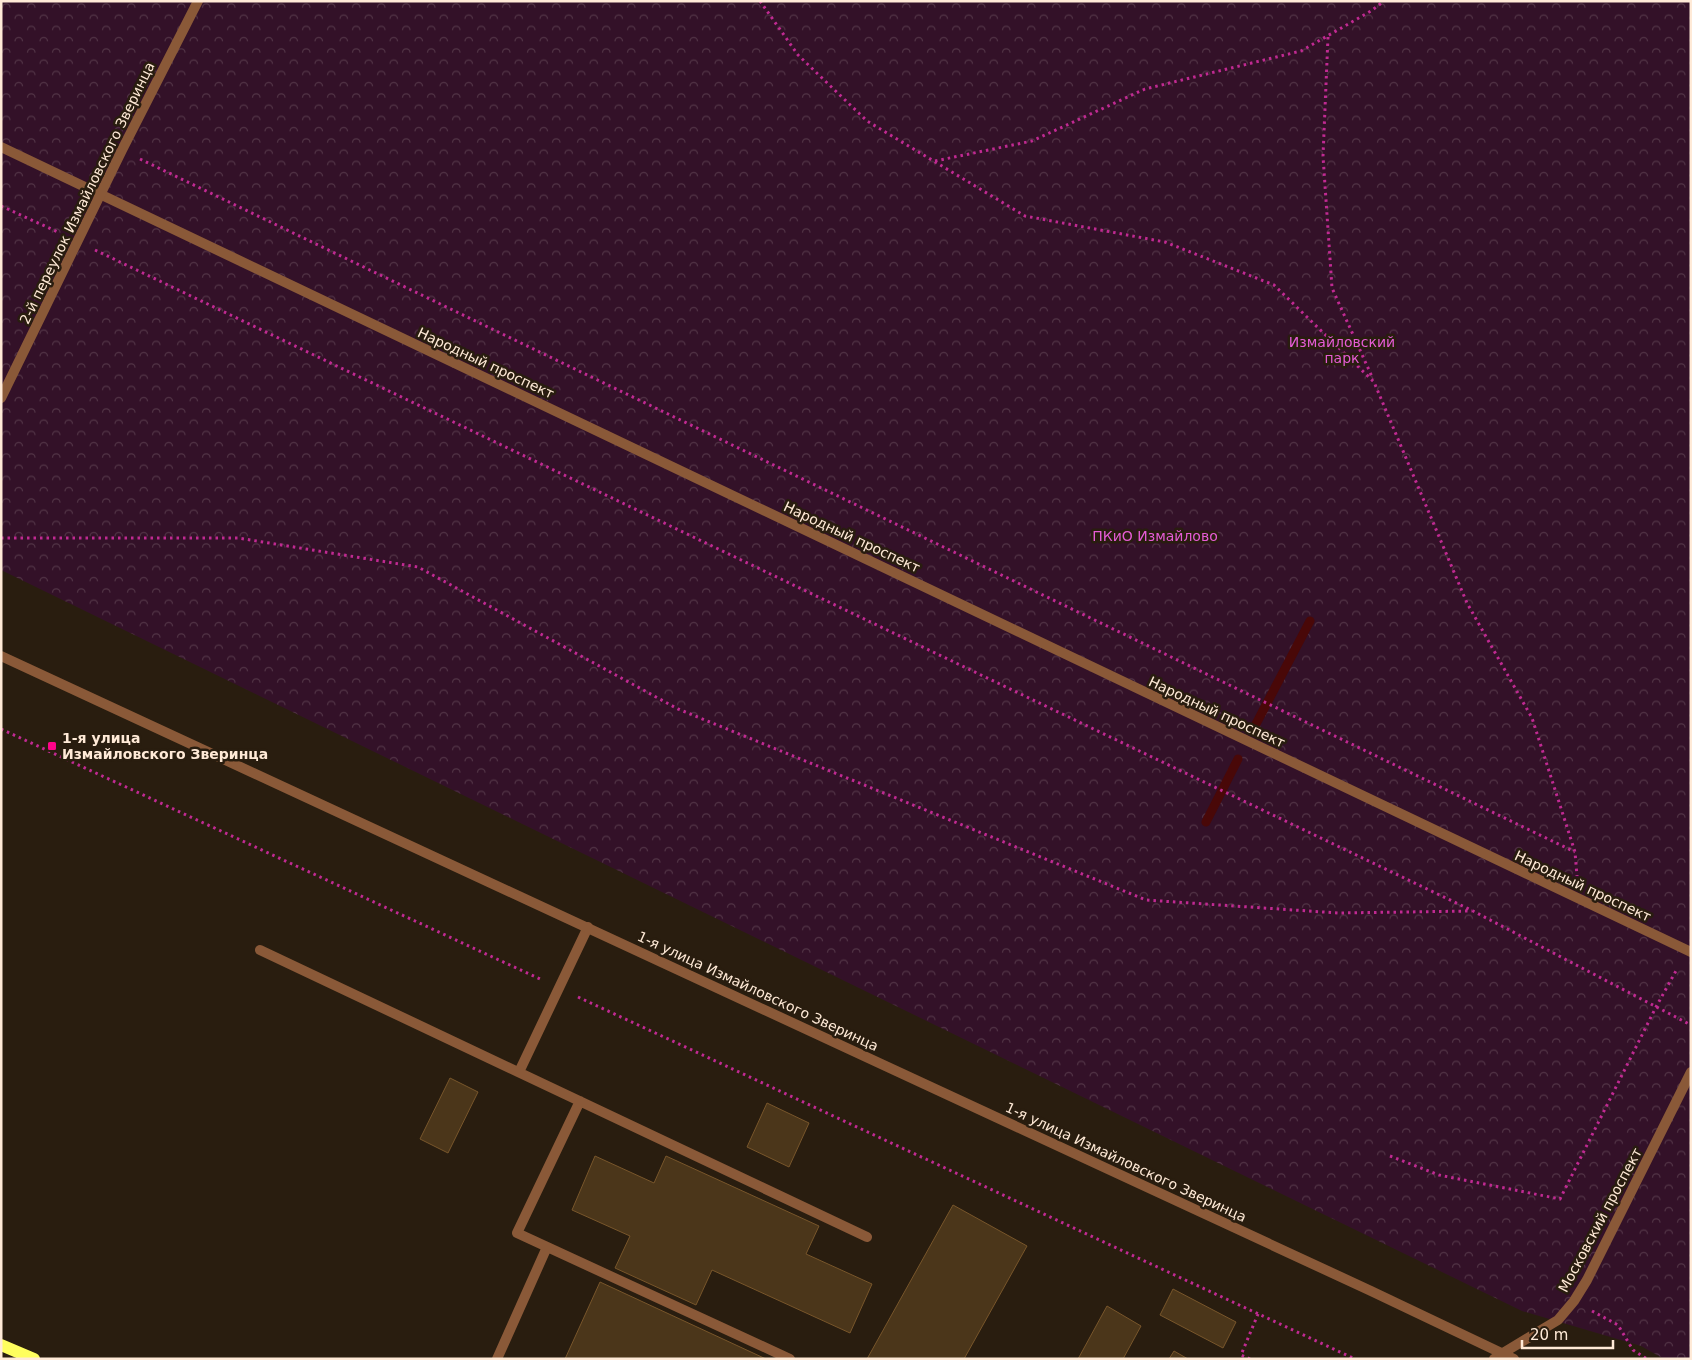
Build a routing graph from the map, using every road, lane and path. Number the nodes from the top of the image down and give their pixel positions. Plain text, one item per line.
1 (198, 1) edge
2 (760, 1) edge
3 (1384, 1) edge
4 (1328, 36) junction
5 (1, 147) edge
6 (122, 150) junction
7 (934, 162) junction
8 (100, 194) junction
9 (1, 206) edge
10 (77, 241) junction
11 (1374, 382) junction
12 (1, 398) edge
13 (1, 538) edge
14 (1, 656) edge
15 (1, 729) edge
16 (1576, 852) junction
17 (1579, 899) junction
18 (1473, 911) junction
19 (588, 928) junction
20 (260, 950) dead end
21 (1689, 952) edge
22 (559, 988) junction
23 (1656, 1007) junction
24 (1691, 1026) edge
25 (519, 1072) junction
26 (1691, 1072) edge
27 (580, 1101) junction
28 (1390, 1156) dead end
29 (867, 1237) dead end
30 (547, 1247) junction
31 (1574, 1301) junction
32 (1258, 1314) junction
33 (1, 1345) edge
34 (1498, 1356) edge
35 (34, 1359) edge
36 (498, 1359) edge
37 (790, 1359) edge
38 (1250, 1359) edge
39 (1355, 1359) edge
40 (1514, 1359) edge
41 (1647, 1359) edge

1 - 6 street, 2-й переулок Измайловского Зверинца
2 - 7 path
3 - 4 path
4 - 7 path
4 - 11 path
5 - 8 street, Народный проспект
6 - 8 street, 2-й переулок Измайловского Зверинца
6 - 16 path
7 - 11 path
8 - 10 street, 2-й переулок Измайловского Зверинца
8 - 17 street, Народный проспект
9 - 10 path
10 - 12 street, 2-й переулок Измайловского Зверинца
10 - 18 path
11 - 16 path
13 - 18 path
14 - 19 street, 1-я улица Измайловского Зверинца
15 - 22 path
16 - 17 path
17 - 21 street, Народный проспект
18 - 23 path
19 - 22 street
19 - 34 street, 1-я улица Измайловского Зверинца
20 - 25 street
21 - 23 path
22 - 25 street
22 - 32 path
23 - 24 path
23 - 28 path
25 - 27 street
26 - 31 street, Московский проспект
27 - 29 street
27 - 30 street
30 - 36 street
30 - 37 street
31 - 34 street, Московский проспект
31 - 41 path
32 - 38 path
32 - 39 path
33 - 35 main road
34 - 40 street, 1-я улица Измайловского Зверинца

